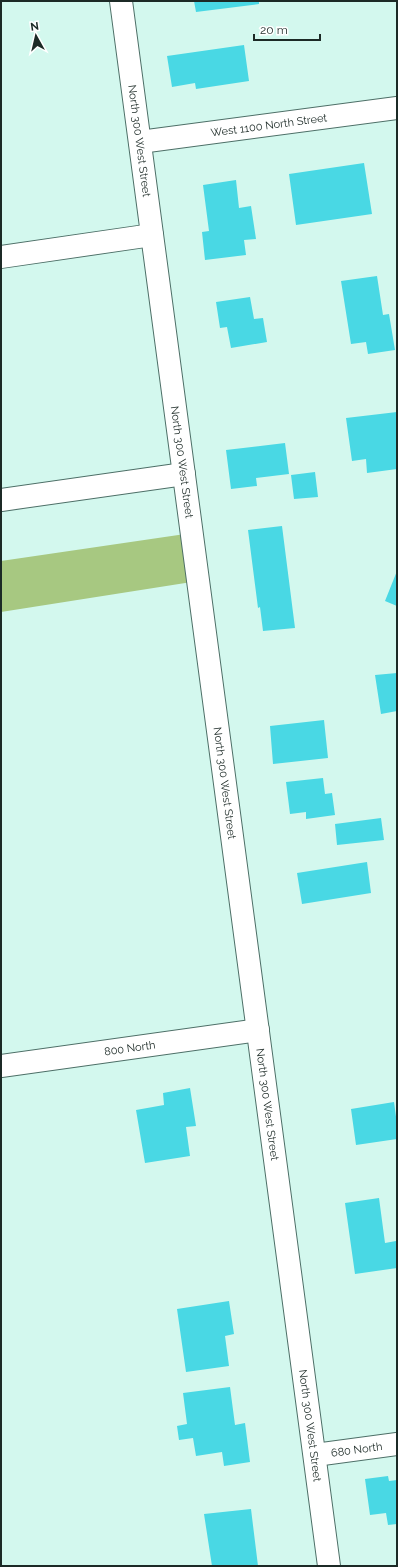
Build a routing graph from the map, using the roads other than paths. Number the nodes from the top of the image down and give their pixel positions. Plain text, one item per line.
1 (121, 1) edge
2 (397, 108) edge
3 (140, 142) junction
4 (152, 236) junction
5 (1, 257) edge
6 (184, 474) junction
7 (1, 500) edge
8 (258, 1030) junction
9 (1, 1066) edge
10 (397, 1444) edge
11 (315, 1455) junction
12 (329, 1566) edge

1 - 3 street, North 300 West Street
2 - 3 street, West 1100 North Street
3 - 4 street, North 300 West Street
4 - 5 street
4 - 6 street, North 300 West Street
6 - 7 street
6 - 8 street, North 300 West Street
8 - 9 street, 800 North
8 - 11 street, North 300 West Street
10 - 11 street, 680 North
11 - 12 street, North 300 West Street

